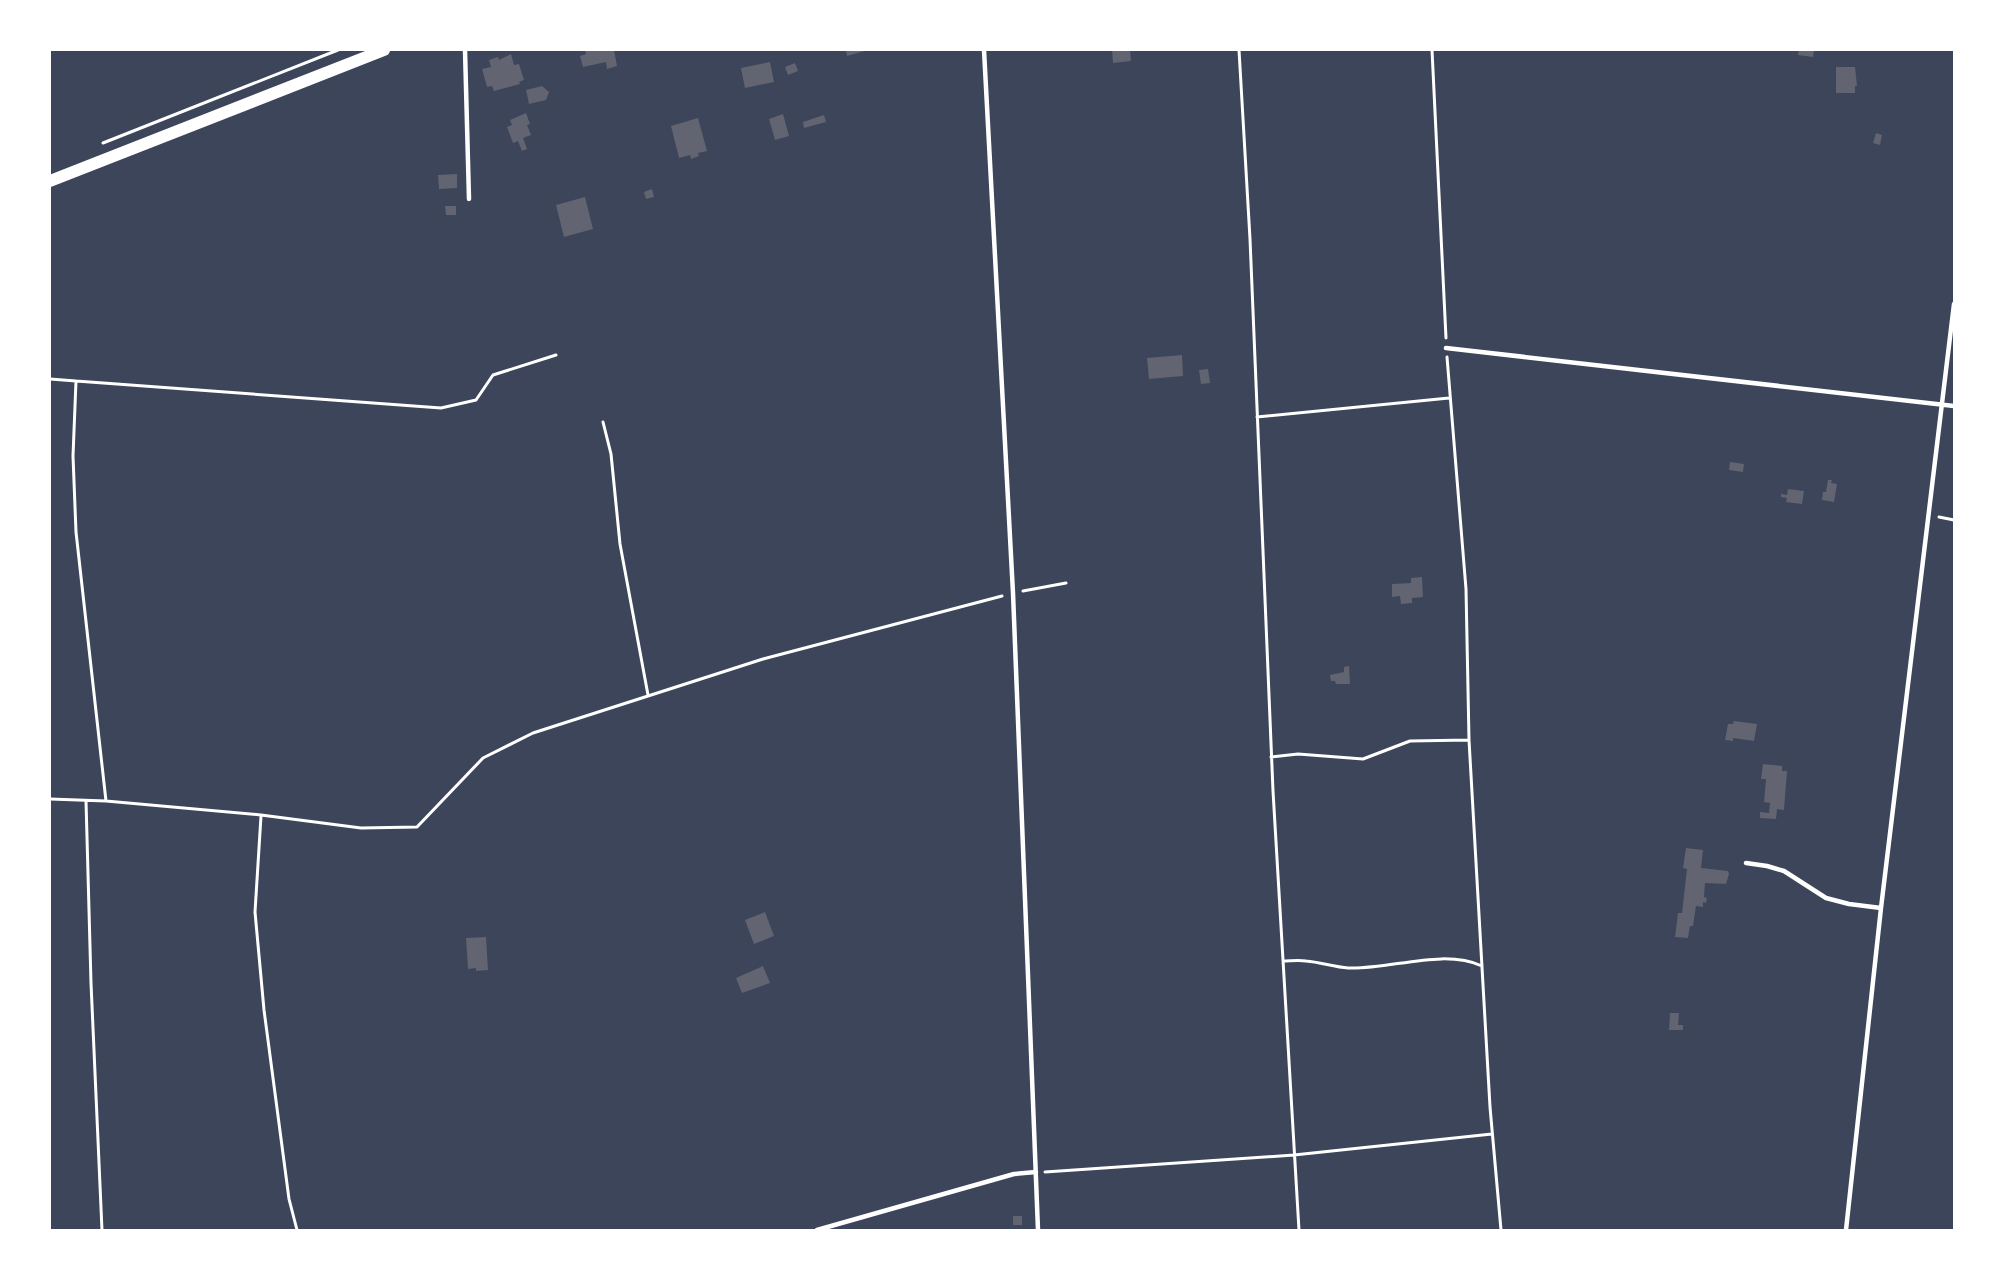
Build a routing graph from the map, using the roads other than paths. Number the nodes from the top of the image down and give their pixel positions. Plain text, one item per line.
1 (384, 50) edge
2 (465, 50) edge
3 (984, 50) edge
4 (50, 181) edge
5 (469, 199) dead end
6 (1954, 304) edge
7 (1446, 348) road end
8 (1943, 405) junction
9 (1954, 406) edge
10 (1746, 863) dead end
11 (1881, 908) junction
12 (1036, 1172) junction
13 (817, 1230) edge
14 (1038, 1230) edge
15 (1846, 1230) edge

1 - 4 main road
2 - 5 lane
3 - 12 lane
6 - 8 lane
7 - 8 lane
8 - 9 lane
8 - 11 lane
10 - 11 lane
11 - 15 lane
12 - 13 lane
12 - 14 lane

